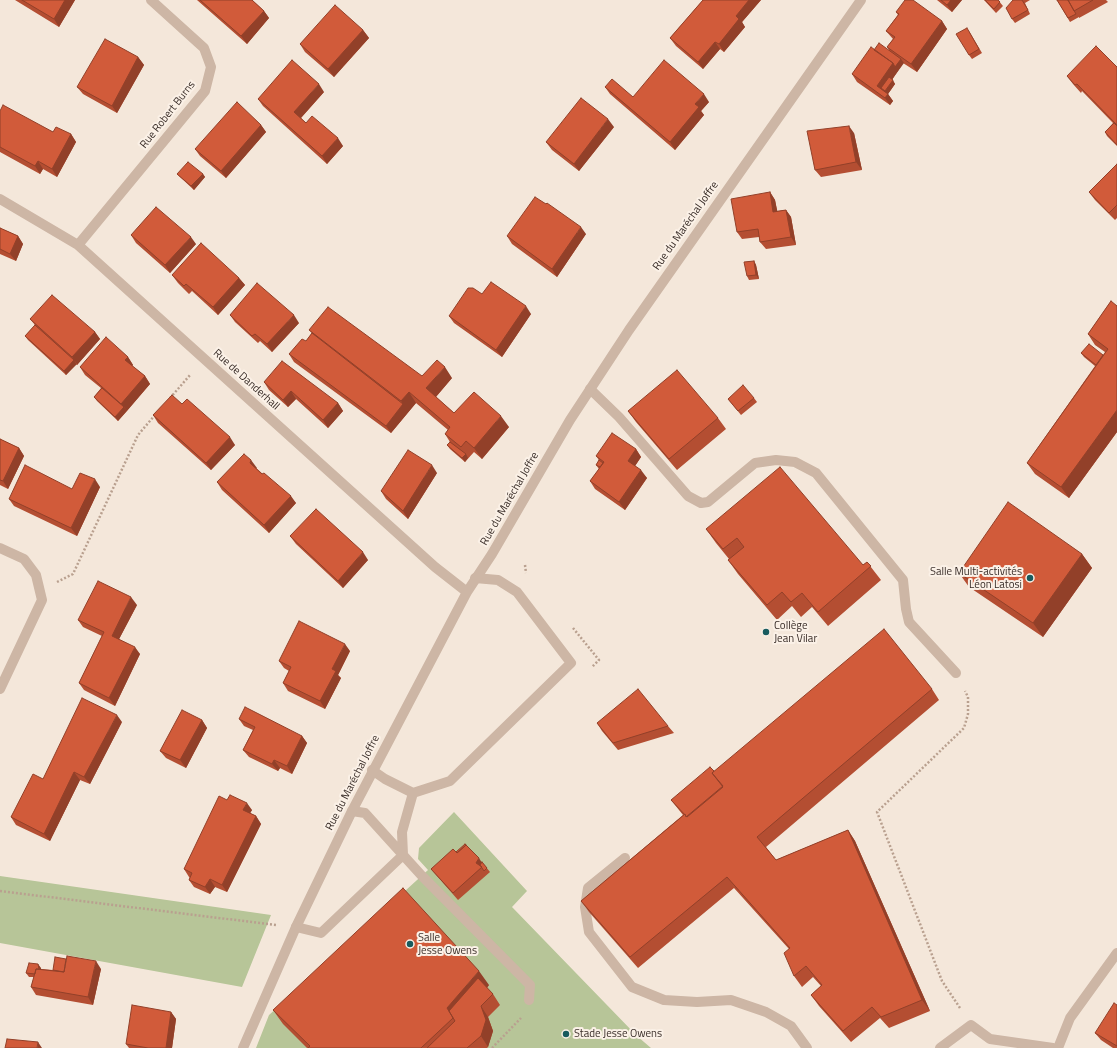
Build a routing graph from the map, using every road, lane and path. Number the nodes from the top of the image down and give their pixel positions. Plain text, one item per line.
1 (151, 0) edge
2 (861, 0) edge
3 (0, 199) edge
4 (78, 245) junction
5 (204, 359) junction
6 (590, 389) junction
7 (168, 400) edge
8 (158, 412) edge
9 (0, 548) edge
10 (475, 578) junction
11 (39, 591) junction
12 (467, 592) junction
13 (956, 673) joint
14 (0, 689) edge
15 (372, 770) junction
16 (413, 793) junction
17 (352, 811) junction
18 (403, 855) junction
19 (624, 858) dead end
20 (0, 891) edge
21 (296, 927) junction
22 (1117, 954) edge
23 (529, 1000) joint
24 (971, 1025) junction
25 (243, 1048) edge
26 (492, 1048) edge
27 (807, 1048) edge
28 (940, 1048) edge
29 (1052, 1048) edge
30 (1058, 1048) edge

1 - 4 street, Rue Robert Burns
2 - 6 street, Rue du Maréchal Joffre
3 - 4 street, Rue de Danderhall
4 - 5 street, Rue de Danderhall
5 - 7 path
5 - 12 street, Rue de Danderhall
6 - 10 street, Rue du Maréchal Joffre
6 - 13 street
8 - 11 path
9 - 11 street
10 - 12 street, Rue du Maréchal Joffre
10 - 16 street
11 - 14 street
12 - 15 street, Rue du Maréchal Joffre
13 - 24 path
15 - 16 street
15 - 17 street, Rue du Maréchal Joffre
16 - 18 street
17 - 18 street
17 - 21 street, Rue du Maréchal Joffre
18 - 21 street
18 - 23 street
19 - 27 street
20 - 21 path
21 - 25 street, Rue du Maréchal Joffre
22 - 30 street
23 - 26 path
24 - 28 street
24 - 29 street

